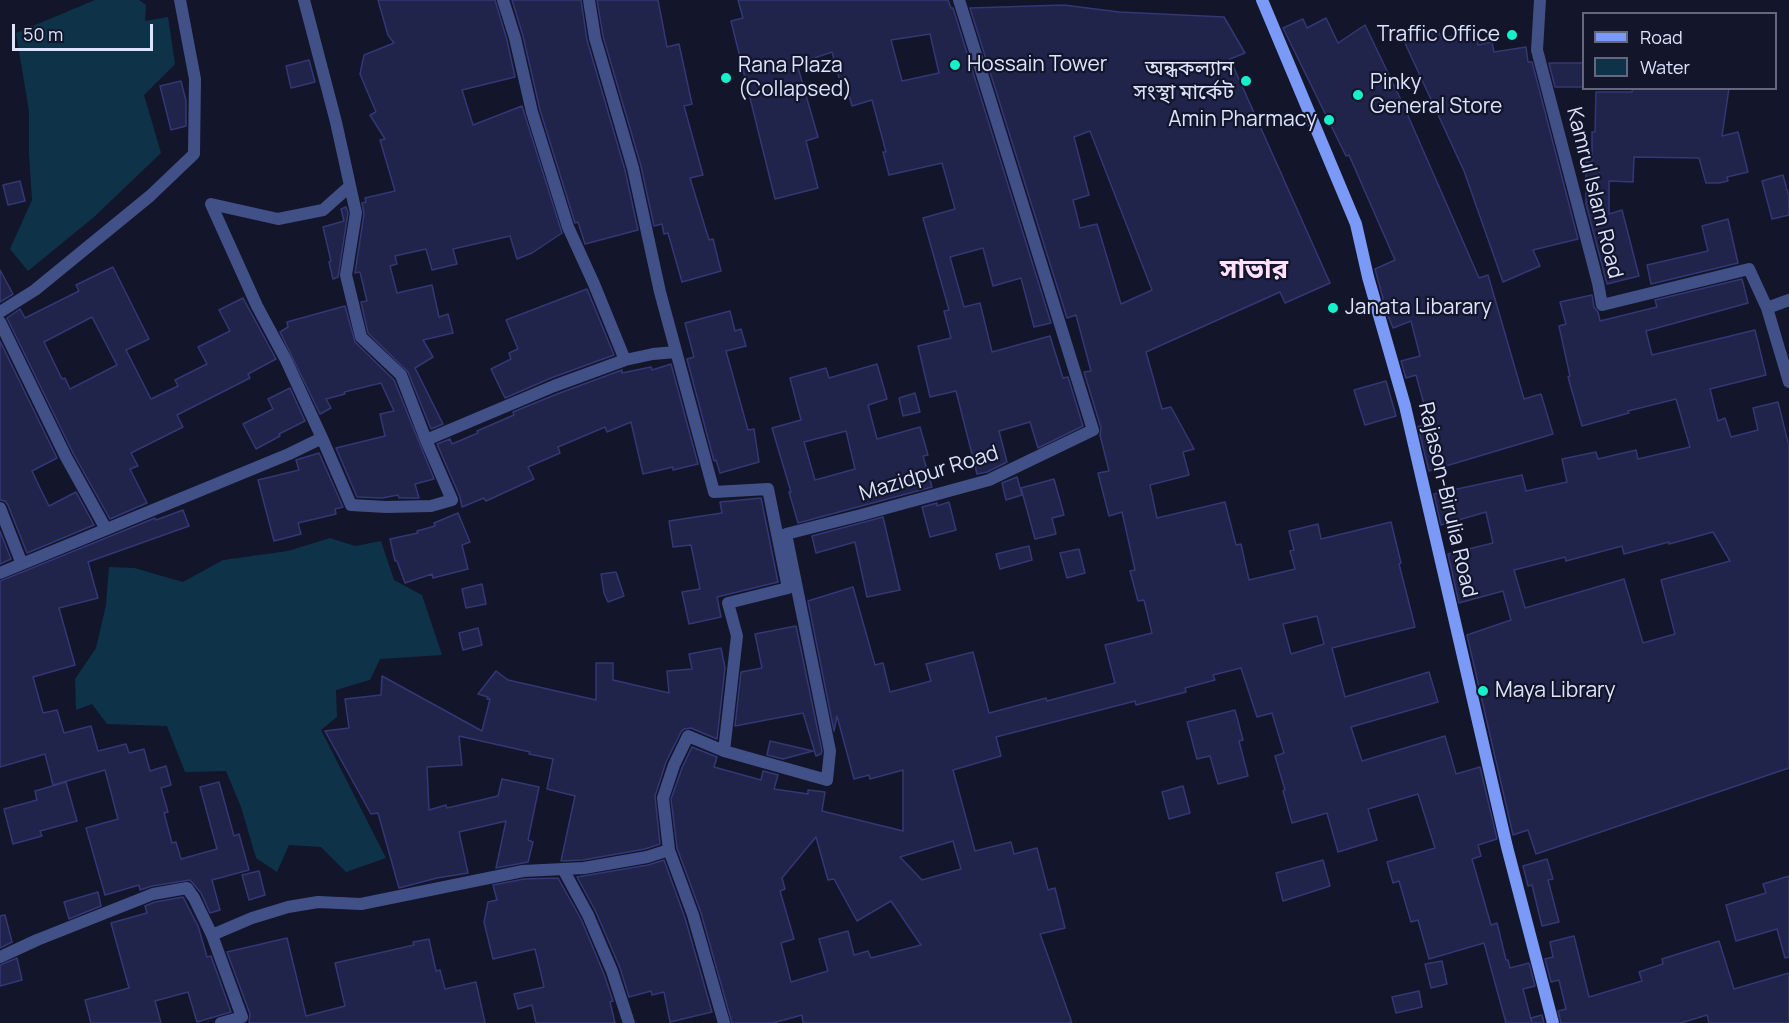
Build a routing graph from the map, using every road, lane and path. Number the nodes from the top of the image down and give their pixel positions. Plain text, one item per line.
1 (180, 0) edge
2 (304, 0) edge
3 (503, 0) edge
4 (589, 0) edge
5 (959, 0) edge
6 (1262, 0) edge
7 (1540, 0) edge
8 (350, 186) junction
9 (1789, 300) edge
10 (1767, 308) junction
11 (0, 312) edge
12 (0, 322) edge
13 (675, 352) junction
14 (625, 360) junction
15 (1788, 376) edge
16 (322, 438) junction
17 (426, 440) junction
18 (0, 508) edge
19 (106, 529) junction
20 (22, 564) junction
21 (0, 573) edge
22 (724, 751) junction
23 (669, 850) junction
24 (563, 869) junction
25 (212, 936) junction
26 (0, 957) edge
27 (243, 1020) edge
28 (221, 1023) edge
29 (629, 1023) edge
30 (724, 1023) edge
31 (1553, 1023) edge

1 - 11 street
2 - 8 street
3 - 14 street
4 - 13 street
5 - 22 street, Mazidpur Road
6 - 31 street, Rajason-Birulia Road
7 - 10 street, Kamrul Islam Road
8 - 16 street
8 - 17 street
9 - 10 street
10 - 15 street, Kamrul Islam Road
12 - 19 street
13 - 14 street
13 - 22 street
14 - 17 street
16 - 17 street
16 - 19 street
18 - 20 street
19 - 20 street
20 - 21 street
22 - 23 street
23 - 24 street
23 - 30 street
24 - 25 street
24 - 29 street
25 - 26 street
25 - 27 street
27 - 28 street

